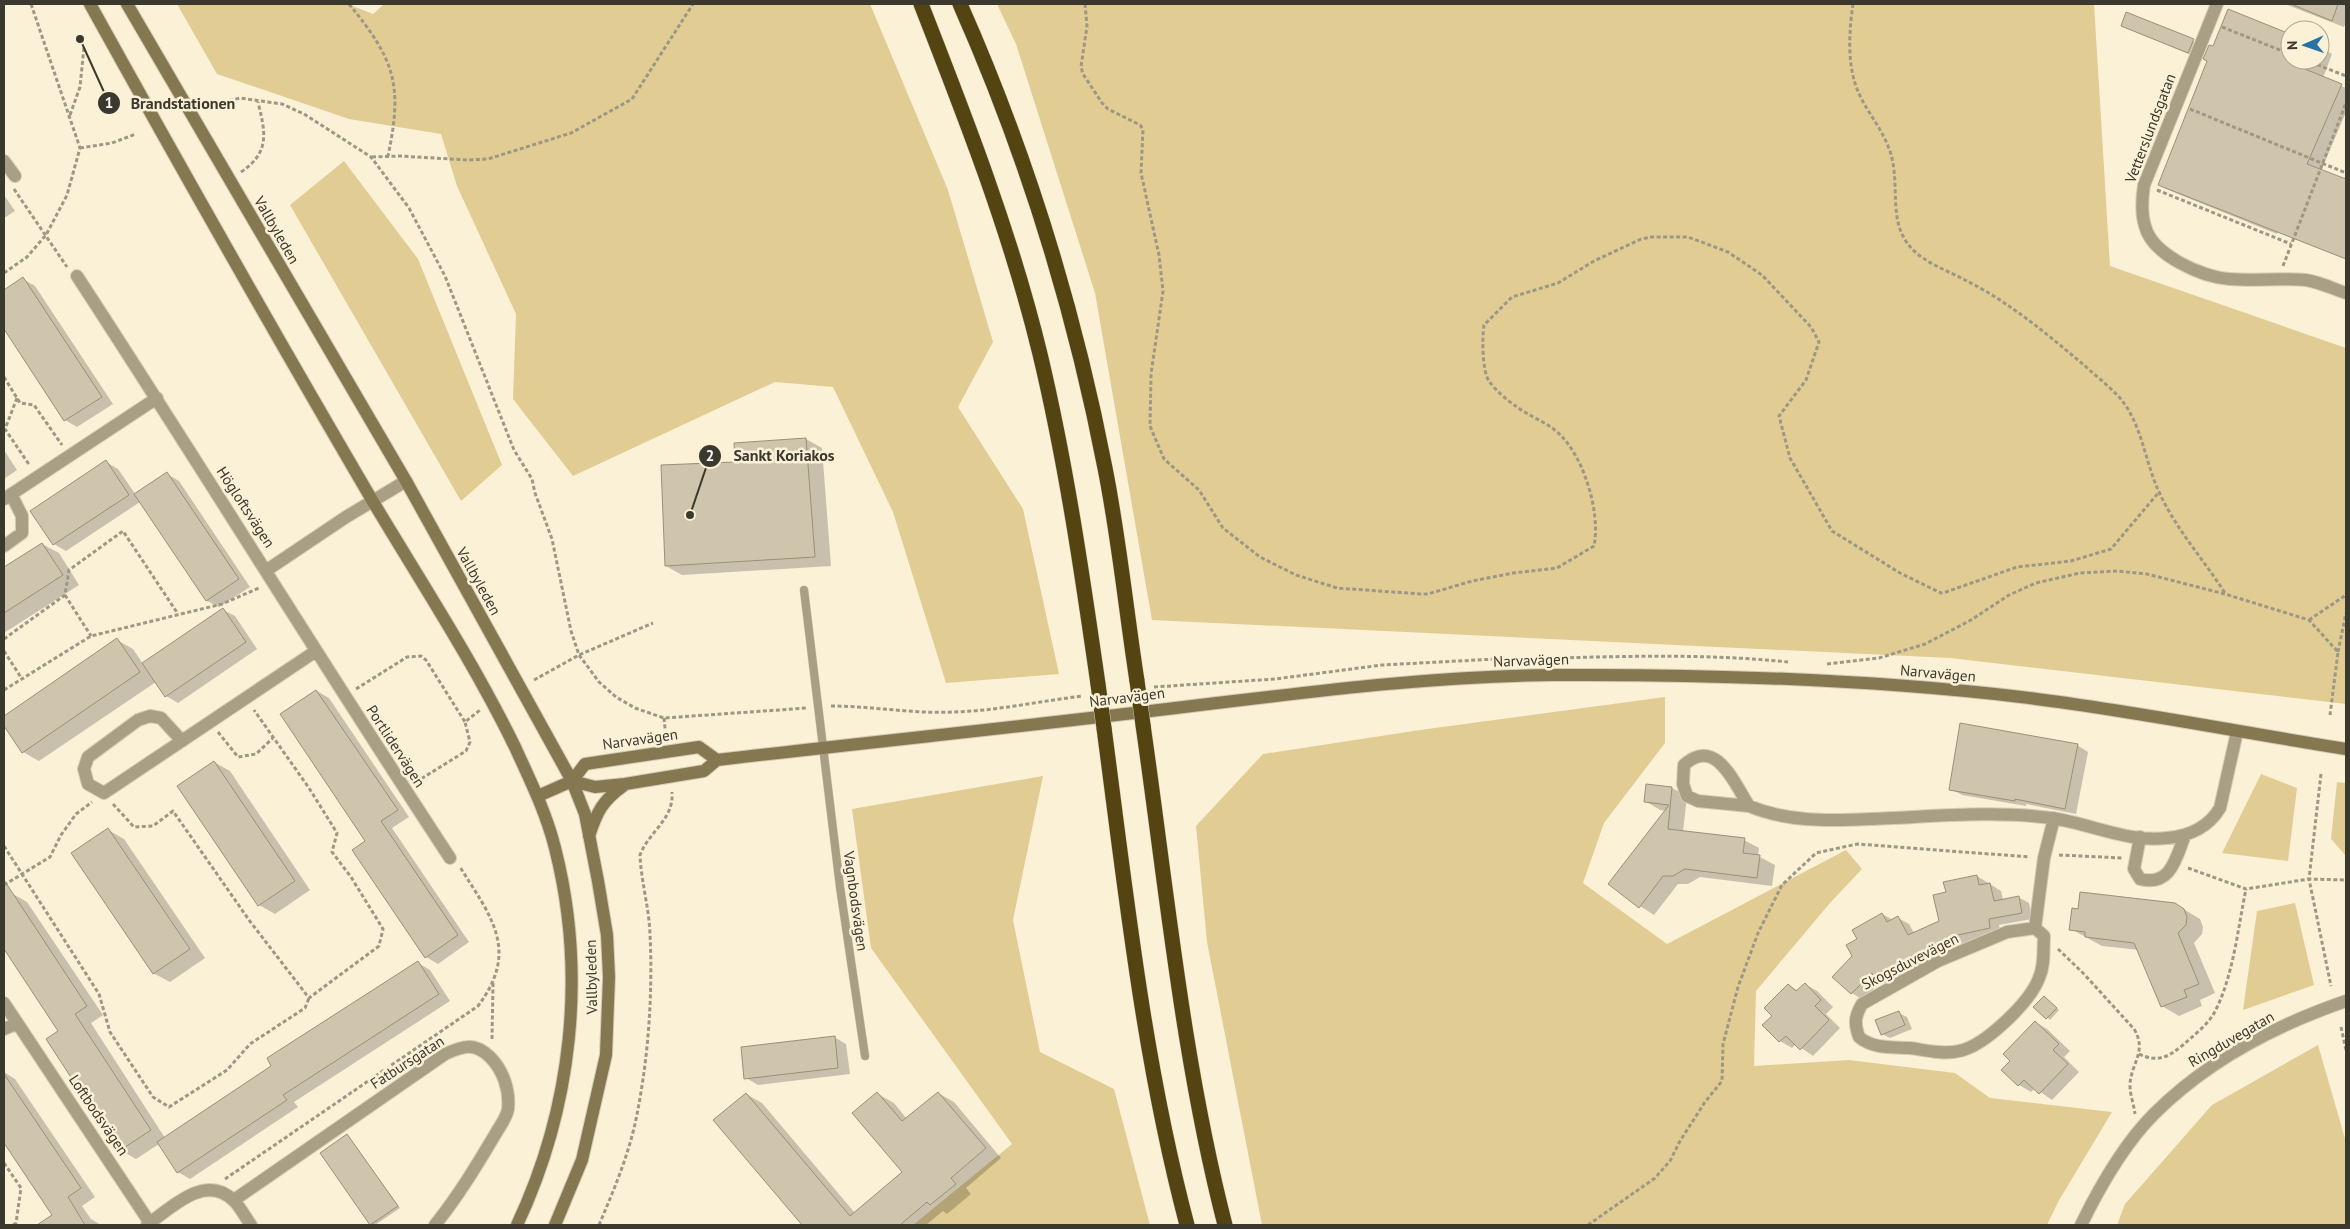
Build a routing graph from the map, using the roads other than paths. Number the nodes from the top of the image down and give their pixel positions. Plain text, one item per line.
1 (90, 4) edge
2 (126, 4) edge
3 (921, 4) edge
4 (960, 4) edge
5 (2217, 4) edge
6 (4, 160) edge
7 (15, 176) road end
8 (77, 276) road end
9 (2346, 293) edge
10 (157, 398) junction
11 (406, 481) junction
12 (8, 497) edge
13 (373, 501) junction
14 (4, 546) edge
15 (269, 575) junction
16 (804, 590) dead end
17 (316, 651) junction
18 (2237, 732) junction
19 (182, 740) junction
20 (822, 749) junction
21 (2346, 749) edge
22 (717, 760) junction
23 (572, 781) junction
24 (625, 784) junction
25 (538, 796) junction
26 (1749, 806) junction
27 (2054, 818) junction
28 (2185, 835) junction
29 (589, 836) junction
30 (2140, 837) junction
31 (450, 858) road end
32 (2039, 932) junction
33 (2346, 1001) edge
34 (4, 1003) edge
35 (19, 1027) junction
36 (4, 1029) edge
37 (865, 1056) dead end
38 (234, 1200) junction
39 (149, 1224) edge
40 (251, 1225) edge
41 (435, 1225) edge
42 (517, 1225) edge
43 (555, 1225) edge
44 (1187, 1225) edge
45 (1225, 1225) edge
46 (2081, 1225) edge

1 - 13 main road, Vallbyleden
2 - 11 main road, Vallbyleden
3 - 44 highway, bridge
4 - 45 highway, bridge
5 - 9 street, Vetterslundsgatan
6 - 7 street
8 - 10 street, Högloftsvägen
10 - 12 street
10 - 15 street, Högloftsvägen
11 - 13 street, Högloftsvägen
11 - 23 main road, Vallbyleden
12 - 14 street
13 - 15 street, Högloftsvägen
13 - 25 main road, Vallbyleden
15 - 17 street, Portlidervägen
16 - 20 lane, Vagnbodsvägen
17 - 19 street
17 - 31 street, Portlidervägen
18 - 20 main road, Narvavägen
18 - 21 main road, Narvavägen
18 - 28 street
19 - 19 street
20 - 22 main road, Narvavägen
20 - 37 lane, Vagnbodsvägen
22 - 23 main road, Narvavägen
22 - 24 main road, Narvavägen
23 - 24 main road, Narvavägen
23 - 25 main road, Narvavägen
23 - 29 main road, Vallbyleden
24 - 29 main road
25 - 42 main road, Vallbyleden
26 - 26 street
26 - 27 street
27 - 30 street
27 - 32 street, Skogsduvevägen
28 - 30 street
28 - 30 street
29 - 43 main road, Vallbyleden
32 - 32 street, Skogsduvevägen
33 - 46 street, Ringduvegatan
34 - 35 street, Loftbodsvägen
35 - 36 street
35 - 39 street, Loftbodsvägen
38 - 39 street
38 - 40 street
38 - 41 street, Fatbursgatan

